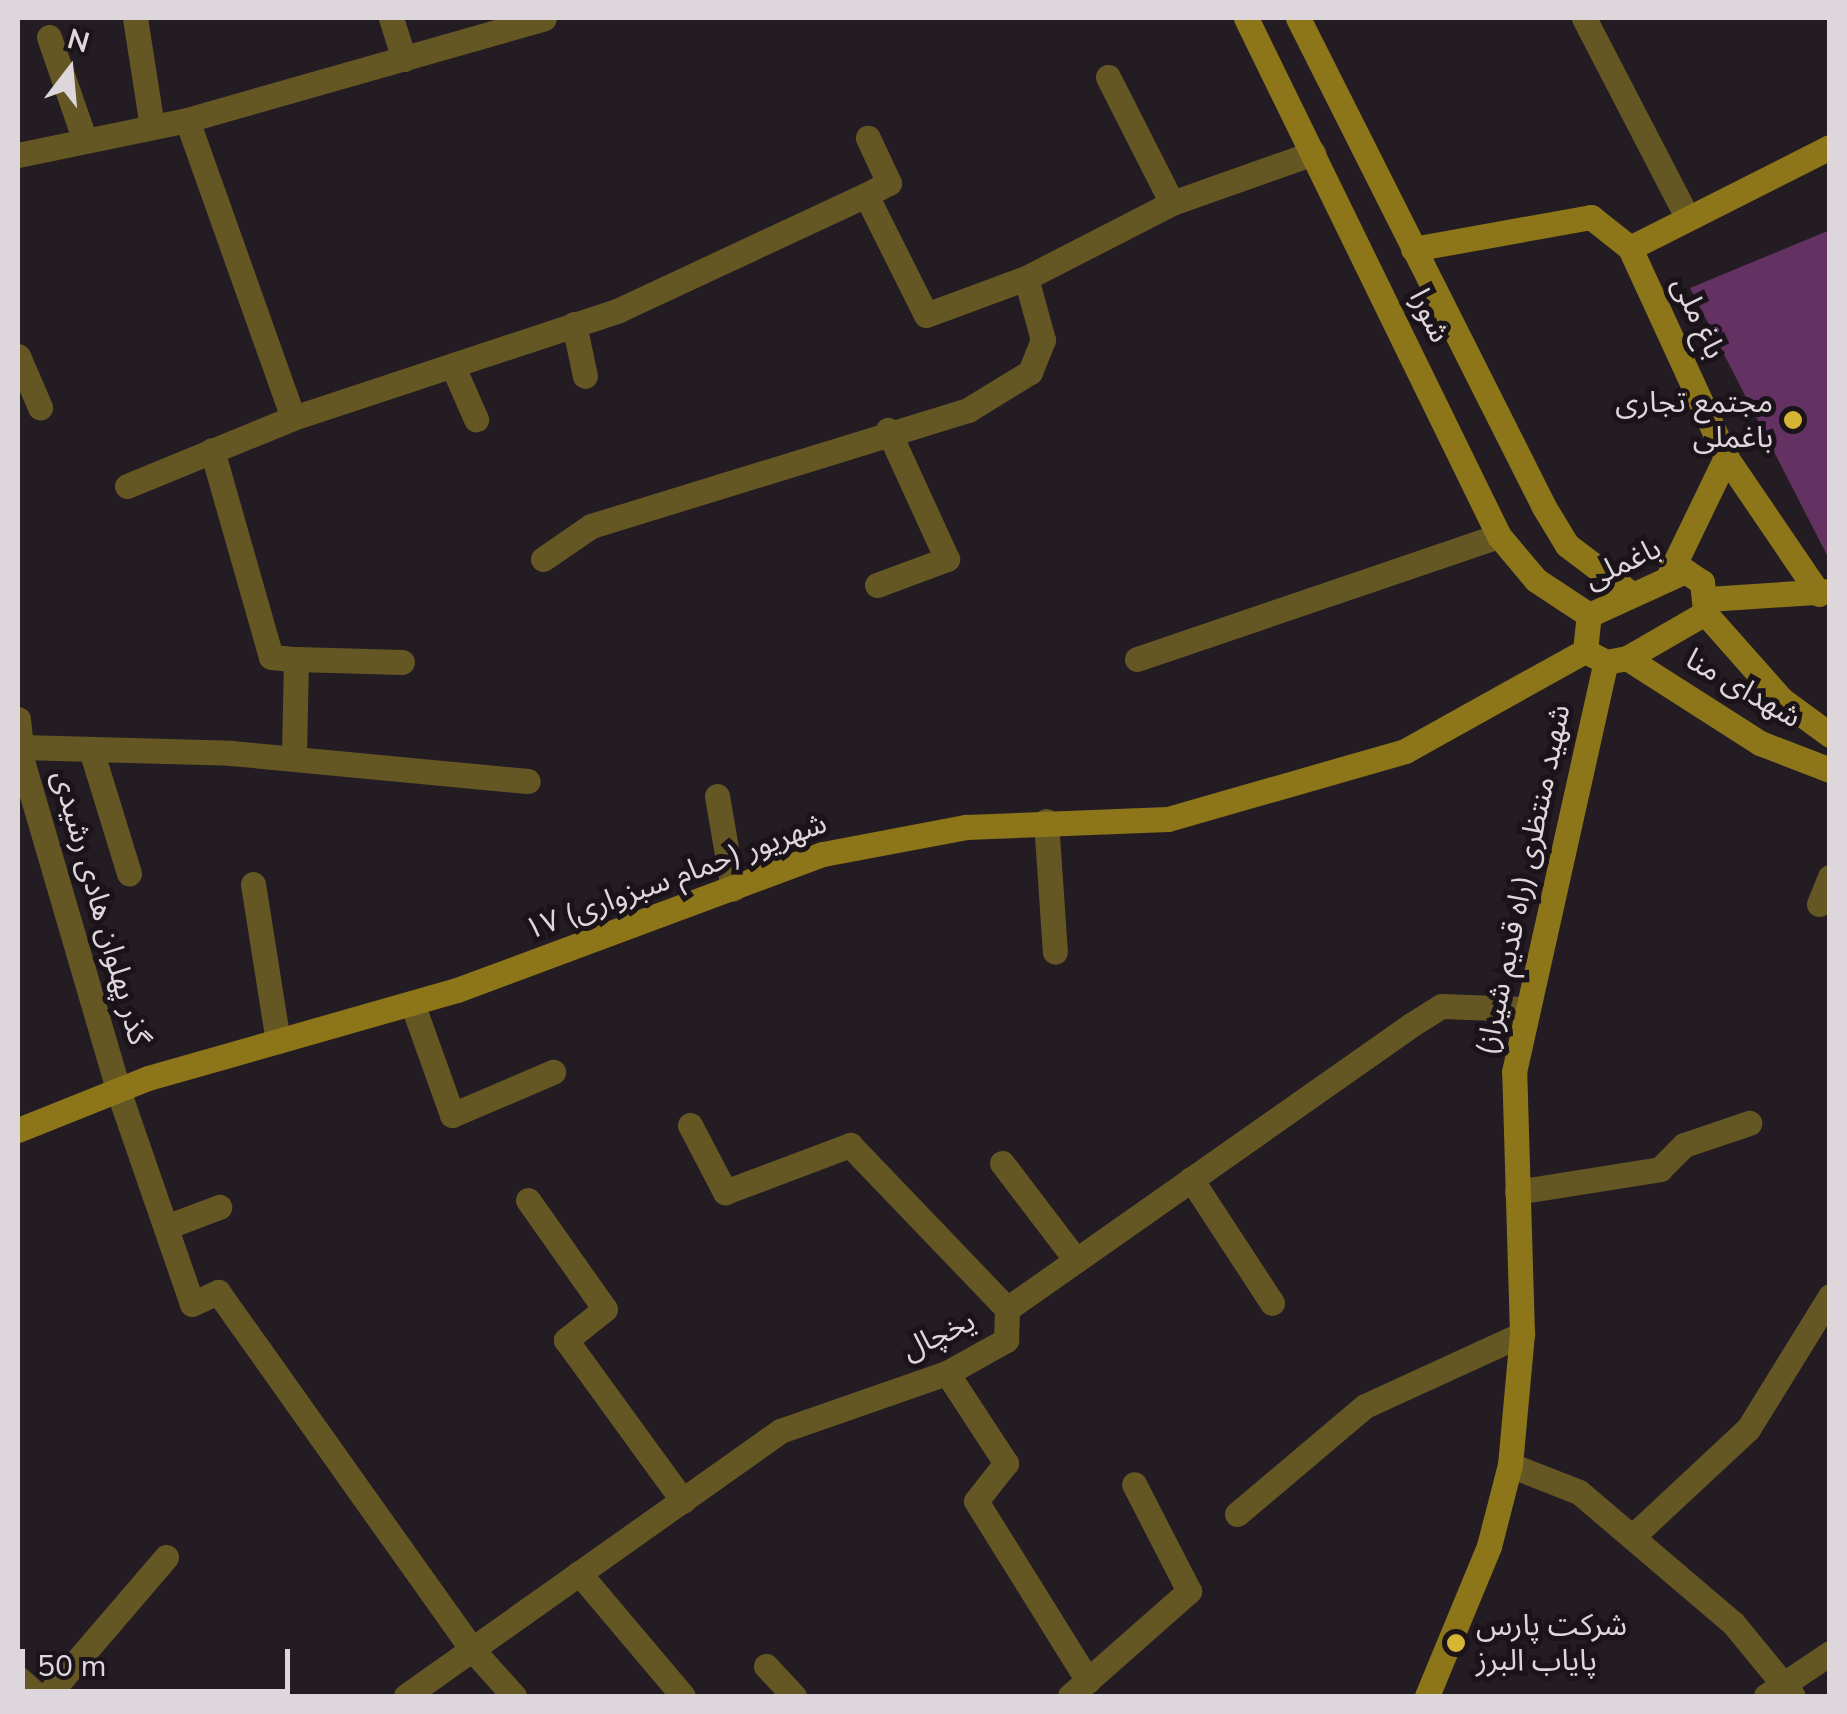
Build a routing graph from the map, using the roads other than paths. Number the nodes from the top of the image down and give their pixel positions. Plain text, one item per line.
1 (135, 18) edge
2 (391, 18) edge
3 (544, 18) edge
4 (1246, 18) edge
5 (1298, 18) edge
6 (1584, 18) edge
7 (49, 37) dead end
8 (404, 59) junction
9 (1108, 77) dead end
10 (187, 120) junction
11 (152, 127) junction
12 (868, 138) dead end
13 (85, 142) junction
14 (1830, 148) edge
15 (1314, 153) junction
16 (18, 155) edge
17 (866, 195) junction
18 (1172, 202) junction
19 (1688, 219) junction
20 (1630, 248) junction
21 (1413, 249) junction
22 (1026, 278) junction
23 (574, 324) junction
24 (18, 356) edge
25 (454, 368) junction
26 (586, 376) dead end
27 (40, 407) dead end
28 (294, 418) junction
29 (476, 418) dead end
30 (888, 430) junction
31 (212, 450) junction
32 (1726, 457) junction
33 (127, 486) dead end
34 (1499, 536) junction
35 (543, 559) dead end
36 (1670, 573) junction
37 (877, 585) dead end
38 (1629, 592) junction
39 (1824, 593) edge
40 (1706, 606) junction
41 (1588, 615) junction
42 (1606, 657) junction
43 (296, 659) junction
44 (1138, 659) dead end
45 (402, 662) dead end
46 (18, 719) edge
47 (1830, 734) edge
48 (19, 747) edge
49 (92, 753) junction
50 (294, 758) junction
51 (1830, 770) edge
52 (528, 782) dead end
53 (717, 796) dead end
54 (1046, 821) junction
55 (129, 873) dead end
56 (1830, 877) edge
57 (253, 884) dead end
58 (733, 890) junction
59 (1819, 904) dead end
60 (1055, 952) dead end
61 (412, 1003) junction
62 (1524, 1009) junction
63 (278, 1041) junction
64 (553, 1072) dead end
65 (118, 1090) junction
66 (1749, 1124) dead end
67 (690, 1125) dead end
68 (18, 1130) edge
69 (1002, 1163) dead end
70 (1191, 1179) junction
71 (1518, 1192) junction
72 (528, 1200) dead end
73 (219, 1207) dead end
74 (166, 1227) junction
75 (1076, 1260) junction
76 (1830, 1296) edge
77 (1272, 1303) dead end
78 (1007, 1309) junction
79 (1522, 1334) junction
80 (947, 1373) junction
81 (1510, 1465) junction
82 (1134, 1484) dead end
83 (683, 1501) junction
84 (1237, 1514) dead end
85 (1632, 1537) junction
86 (166, 1557) dead end
87 (579, 1573) junction
88 (470, 1647) junction
89 (1830, 1652) edge
90 (766, 1666) dead end
91 (18, 1678) edge
92 (1079, 1689) edge
93 (1781, 1692) edge
94 (38, 1696) edge
95 (46, 1696) edge
96 (406, 1696) edge
97 (514, 1696) edge
98 (683, 1696) edge
99 (794, 1696) edge
100 (1427, 1696) edge

1 - 11 street
2 - 8 street
3 - 8 street
4 - 15 street, شورا
5 - 21 street, شورا
6 - 19 street
7 - 13 street
8 - 10 street
9 - 18 street
10 - 11 street
10 - 28 street
11 - 13 street
12 - 17 street
13 - 16 street
14 - 19 street
15 - 18 street
15 - 34 street, شورا
17 - 22 street
17 - 23 street
18 - 22 street
19 - 20 street
20 - 21 street
20 - 32 street, باغ ملی
21 - 38 street, شورا
22 - 30 street
23 - 25 street
23 - 26 street
24 - 27 street
25 - 28 street
25 - 29 street
28 - 31 street
30 - 35 street
30 - 37 street
31 - 33 street
31 - 43 street
32 - 36 street
32 - 39 street, باغ ملی
34 - 41 street, شورا
34 - 44 street
36 - 38 street, باغملی
36 - 40 street, باغملی
38 - 41 street, باغملی
39 - 40 street
40 - 42 street
40 - 47 street, شهدای منا
41 - 42 street, باغملی
42 - 51 street, شهدای منا
42 - 54 street, ۱۷ شهریور (حمام سبزواری)
42 - 62 street, شهید منتظری (راه قدیم شیراز)
43 - 45 street
43 - 50 street
46 - 48 street, گذر پهلوان هادی رشیدی
48 - 49 street
48 - 65 street, گذر پهلوان هادی رشیدی
49 - 50 street
49 - 55 street
50 - 52 street
53 - 58 street
54 - 58 street, ۱۷ شهریور (حمام سبزواری)
54 - 60 street
56 - 59 street
57 - 63 street
58 - 61 street, ۱۷ شهریور (حمام سبزواری)
61 - 63 street, ۱۷ شهریور (حمام سبزواری)
61 - 64 street
62 - 70 street, یخچال
62 - 71 street, شهید منتظری (راه قدیم شیراز)
63 - 65 street, ۱۷ شهریور (حمام سبزواری)
65 - 68 street, ۱۷ شهریور (حمام سبزواری)
65 - 74 street, گذر پهلوان هادی رشیدی
66 - 71 street
67 - 78 street
69 - 75 street
70 - 75 street, یخچال
70 - 77 street
71 - 79 street, شهید منتظری (راه قدیم شیراز)
72 - 83 street
73 - 74 street
74 - 88 street, گذر پهلوان هادی رشیدی
75 - 78 street, یخچال
76 - 85 street
78 - 80 street, یخچال
79 - 81 street, شهید منتظری (راه قدیم شیراز)
79 - 84 street
80 - 83 street, یخچال
80 - 92 street
81 - 85 street
81 - 100 street, شهید منتظری (راه قدیم شیراز)
82 - 92 street
83 - 87 street, یخچال
85 - 93 street
86 - 95 street
87 - 88 street, یخچال
87 - 98 street
88 - 96 street, یخچال
88 - 97 street
89 - 93 street
90 - 99 street
91 - 94 street

